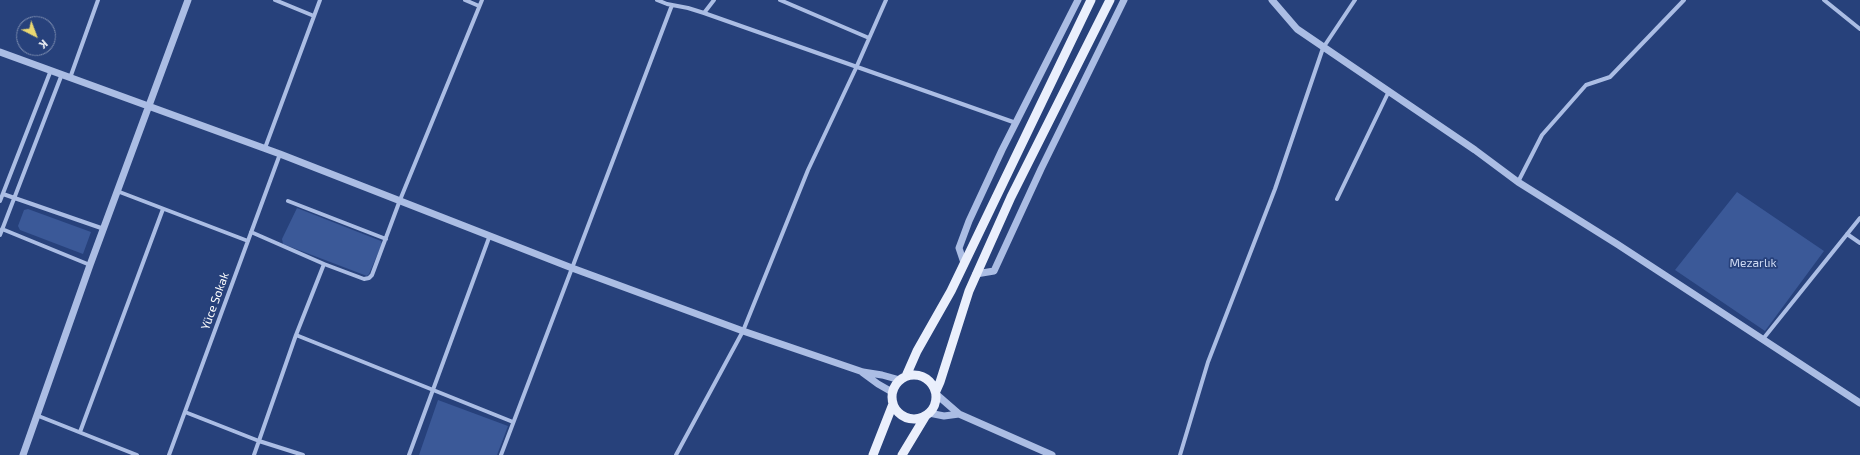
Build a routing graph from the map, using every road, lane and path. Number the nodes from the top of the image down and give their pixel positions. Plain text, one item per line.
1 (98, 0) edge
2 (188, 0) edge
3 (275, 0) edge
4 (320, 0) edge
5 (465, 0) edge
6 (482, 0) edge
7 (658, 0) edge
8 (714, 0) edge
9 (780, 0) edge
10 (886, 0) edge
11 (1078, 0) edge
12 (1091, 0) edge
13 (1110, 0) edge
14 (1124, 0) edge
15 (1272, 0) edge
16 (1355, 0) edge
17 (1684, 0) edge
18 (1824, 0) edge
19 (672, 5) junction
20 (479, 6) junction
21 (704, 13) junction
22 (314, 16) junction
23 (1860, 29) edge
24 (869, 38) junction
25 (1323, 48) junction
26 (0, 52) edge
27 (856, 68) junction
28 (51, 70) junction
29 (62, 74) junction
30 (70, 78) junction
31 (1389, 91) junction
32 (149, 107) junction
33 (1016, 123) junction
34 (265, 148) junction
35 (280, 154) junction
36 (1518, 182) junction
37 (117, 191) junction
38 (3, 194) junction
39 (14, 198) junction
40 (1337, 199) dead end
41 (400, 200) junction
42 (0, 201) edge
43 (288, 201) dead end
44 (163, 209) junction
45 (1860, 218) edge
46 (2, 229) junction
47 (104, 229) junction
48 (251, 232) junction
49 (1847, 234) junction
50 (490, 235) junction
51 (0, 236) edge
52 (386, 238) junction
53 (248, 241) junction
54 (1860, 243) edge
55 (964, 263) junction
56 (324, 264) junction
57 (90, 265) junction
58 (572, 268) junction
59 (976, 274) junction
60 (743, 331) junction
61 (296, 335) junction
62 (1763, 339) junction
63 (863, 372) junction
64 (903, 378) junction
65 (434, 390) junction
66 (892, 392) junction
67 (936, 392) junction
68 (1860, 403) edge
69 (893, 404) junction
70 (185, 412) junction
71 (959, 414) junction
72 (36, 415) junction
73 (927, 415) junction
74 (513, 422) junction
75 (80, 432) junction
76 (259, 441) junction
77 (23, 455) edge
78 (137, 455) edge
79 (169, 455) edge
80 (254, 455) edge
81 (303, 455) edge
82 (409, 455) edge
83 (501, 455) edge
84 (676, 455) edge
85 (873, 455) edge
86 (902, 455) edge
87 (1052, 455) edge
88 (1180, 455) edge

1 - 30 street
2 - 32 street
3 - 22 street
4 - 22 street
5 - 20 street
6 - 20 street
7 - 19 street
8 - 21 street
9 - 24 street
10 - 24 street
11 - 33 street
12 - 55 main road
13 - 59 main road
14 - 59 street
15 - 25 street
16 - 25 street
17 - 36 street
18 - 23 street
19 - 21 street
19 - 58 street
20 - 41 street
21 - 27 street
22 - 34 street
24 - 27 street
25 - 31 street
25 - 88 street
26 - 28 street
27 - 33 street
27 - 60 street
28 - 29 street
28 - 38 street
29 - 30 street
29 - 39 street
30 - 32 street
31 - 36 street
31 - 40 street
32 - 34 street
32 - 37 street
33 - 55 street
34 - 35 street
35 - 41 street
35 - 48 street, Yüce Sokak
36 - 62 street
37 - 44 street
37 - 47 street
38 - 39 street
38 - 42 street
39 - 46 street
39 - 47 street
41 - 50 street
41 - 52 street
43 - 52 street
44 - 53 street
44 - 75 street
45 - 49 street
46 - 51 street
46 - 57 street
47 - 57 street
48 - 53 street, Yüce Sokak
48 - 56 street
49 - 54 street
49 - 62 street
50 - 58 street
50 - 65 street
52 - 56 street
53 - 70 street, Yüce Sokak
55 - 64 main road
56 - 61 street
57 - 72 street
58 - 60 street
58 - 74 street
59 - 67 main road
60 - 63 street
60 - 84 street
61 - 65 street
61 - 76 street
62 - 68 street
63 - 64 street
63 - 66 street
64 - 66 main road
64 - 67 main road
65 - 74 street
65 - 82 street
66 - 69 main road
67 - 71 street
67 - 73 main road
69 - 73 main road
69 - 85 main road
70 - 76 street
70 - 79 street, Yüce Sokak
71 - 73 street
71 - 87 street
72 - 75 street
72 - 77 street
73 - 86 main road
74 - 83 street
75 - 78 street
76 - 80 street
76 - 81 street

